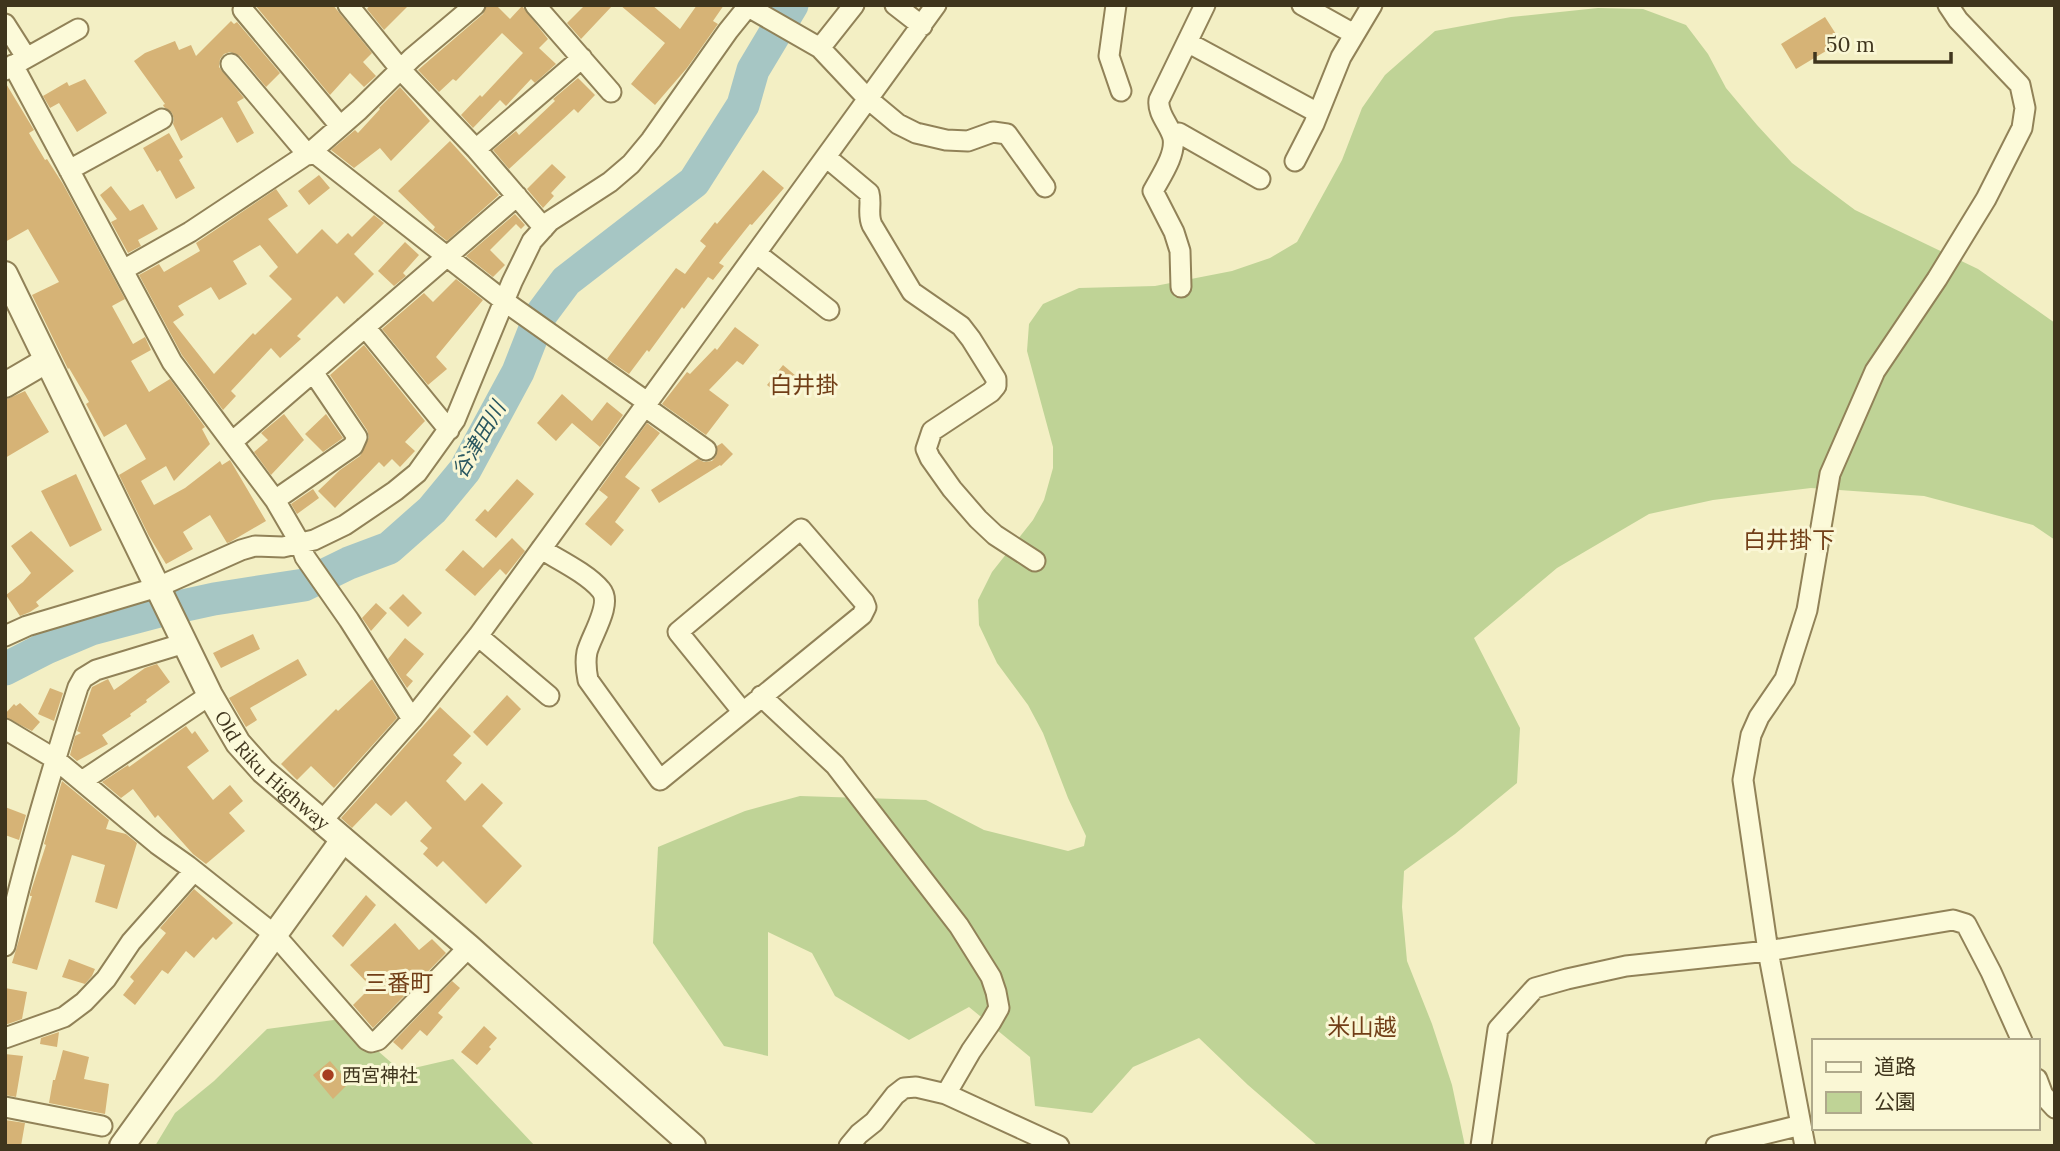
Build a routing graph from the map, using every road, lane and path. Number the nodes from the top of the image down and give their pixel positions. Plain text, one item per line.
1 (348, 5) edge
2 (475, 5) edge
3 (535, 5) edge
4 (854, 5) edge
5 (895, 5) edge
6 (936, 5) edge
7 (1116, 5) edge
8 (1205, 5) edge
9 (1302, 5) edge
10 (1372, 5) edge
11 (1948, 5) edge
12 (752, 8) edge
13 (243, 10) dead end
14 (5, 24) edge
15 (922, 26) junction
16 (78, 29) dead end
17 (1354, 34) junction
18 (1187, 42) junction
19 (813, 45) junction
20 (582, 58) junction
21 (15, 64) edge
22 (231, 64) dead end
23 (401, 70) junction
24 (1121, 91) dead end
25 (611, 92) dead end
26 (868, 99) junction
27 (1318, 113) junction
28 (162, 119) dead end
29 (340, 126) junction
30 (1173, 136) junction
31 (476, 149) junction
32 (310, 153) junction
33 (826, 157) junction
34 (1295, 161) dead end
35 (69, 170) junction
36 (1261, 179) dead end
37 (1045, 187) dead end
38 (517, 197) junction
39 (544, 228) junction
40 (755, 253) junction
41 (447, 256) junction
42 (123, 270) junction
43 (5, 274) edge
44 (1181, 287) dead end
45 (504, 301) junction
46 (829, 310) dead end
47 (365, 327) junction
48 (46, 361) junction
49 (313, 372) junction
50 (5, 385) edge
51 (646, 404) junction
52 (449, 429) junction
53 (232, 442) junction
54 (706, 450) dead end
55 (275, 500) junction
56 (541, 549) junction
57 (303, 550) junction
58 (1035, 561) dead end
59 (160, 592) junction
60 (5, 636) edge
61 (478, 636) junction
62 (183, 639) junction
63 (210, 695) junction
64 (549, 696) dead end
65 (761, 696) junction
66 (742, 711) junction
67 (412, 719) junction
68 (5, 729) edge
69 (55, 759) junction
70 (82, 781) junction
71 (321, 822) junction
72 (343, 840) junction
73 (194, 870) junction
74 (275, 935) junction
75 (5, 946) edge
76 (469, 947) junction
77 (1768, 951) junction
78 (5, 1038) edge
79 (2021, 1039) edge
80 (2039, 1084) edge
81 (946, 1094) junction
82 (5, 1107) edge
83 (2055, 1108) edge
84 (1801, 1125) junction
85 (103, 1126) dead end
86 (122, 1146) edge
87 (693, 1146) edge
88 (849, 1146) edge
89 (1059, 1146) edge
90 (1480, 1146) edge
91 (1716, 1146) edge
92 (1805, 1146) edge

1 - 23 street
2 - 23 street
3 - 20 street
4 - 19 street
5 - 15 street
6 - 15 street
7 - 24 street
8 - 18 street
9 - 17 street
10 - 17 street
11 - 77 street
12 - 19 street
12 - 39 street
13 - 29 street
14 - 21 street
15 - 26 street
16 - 21 street
17 - 27 street
18 - 27 street
18 - 30 street
19 - 26 street
20 - 25 street
20 - 31 street
21 - 35 street
22 - 32 street
23 - 29 street
23 - 31 street
26 - 33 street
26 - 37 street
27 - 34 street
28 - 35 street
29 - 32 street
30 - 36 street
30 - 44 street
31 - 38 street
32 - 41 street
32 - 42 street
33 - 40 street
33 - 58 street
35 - 42 street
38 - 39 street
38 - 41 street
39 - 45 street
40 - 46 street
40 - 51 street
41 - 45 street
41 - 47 street
42 - 53 street
43 - 48 street, Old Riku Highway
45 - 51 street
45 - 52 street
47 - 49 street
47 - 52 street
48 - 50 street
48 - 59 street, Old Riku Highway
49 - 53 street
49 - 55 street
51 - 54 street
51 - 56 street
52 - 57 street
53 - 55 street
55 - 57 street
56 - 61 street
56 - 66 street
57 - 59 street
57 - 67 street
59 - 60 street
59 - 62 street, Old Riku Highway
61 - 64 street
61 - 67 street
62 - 63 street, Old Riku Highway
62 - 69 street
63 - 70 street
63 - 71 street, Old Riku Highway
65 - 66 street
65 - 66 street
65 - 81 street
67 - 71 street
68 - 69 street
69 - 70 street
69 - 75 street
70 - 73 street
71 - 72 street, Old Riku Highway
72 - 74 street
72 - 76 street, Old Riku Highway
73 - 74 street
73 - 78 street
74 - 76 street
74 - 86 street
76 - 87 street, Old Riku Highway
77 - 79 street
77 - 84 street
77 - 90 street
80 - 83 street
81 - 88 street
81 - 89 street
82 - 85 street
84 - 91 street
84 - 92 street

